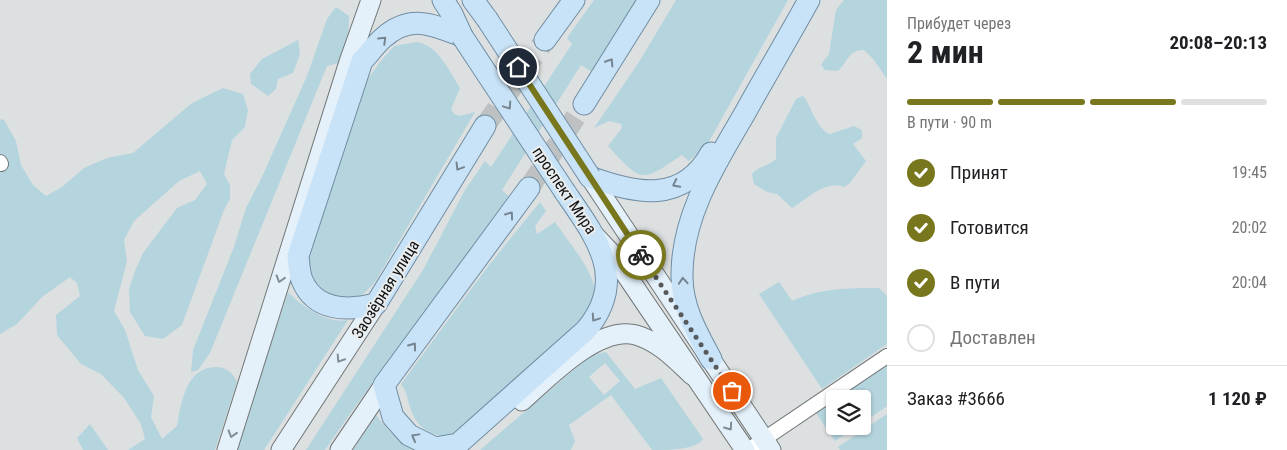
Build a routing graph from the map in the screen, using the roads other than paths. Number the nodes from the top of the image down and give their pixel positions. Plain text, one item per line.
1 (371, 0) edge
2 (443, 0) edge
3 (472, 0) edge
4 (574, 0) edge
5 (649, 0) edge
6 (797, 0) edge
7 (809, 0) edge
8 (488, 10) edge
9 (462, 36) junction
10 (545, 40) tunnel mouth
11 (584, 104) tunnel mouth
12 (485, 126) tunnel mouth
13 (590, 177) junction
14 (529, 188) tunnel mouth
15 (596, 237) junction
16 (376, 304) junction
17 (887, 356) edge
18 (710, 359) junction
19 (692, 375) junction
20 (384, 385) junction
21 (767, 445) edge
22 (227, 450) edge
23 (281, 450) edge
24 (340, 450) edge
25 (464, 450) edge
26 (746, 450) edge

1 -> 22 main road
2 - 9 main road, проспект Мира
3 - 8 main road, проспект Мира
4 - 10 main road
11 -> 5 main road
6 -> 13 main road
18 -> 7 main road
8 - 13 main road, проспект Мира, bridge
9 -> 15 main road, проспект Мира, bridge
16 -> 9 main road
12 -> 16 main road, Заозёрная улица
13 - 18 main road, проспект Мира
20 -> 14 main road
15 - 19 main road, проспект Мира
15 -> 20 main road
16 -> 23 main road, Заозёрная улица
17 - 21 street
18 - 21 main road, проспект Мира
19 - 25 main road
19 -> 26 main road, проспект Мира
20 - 24 main road
21 - 26 street

